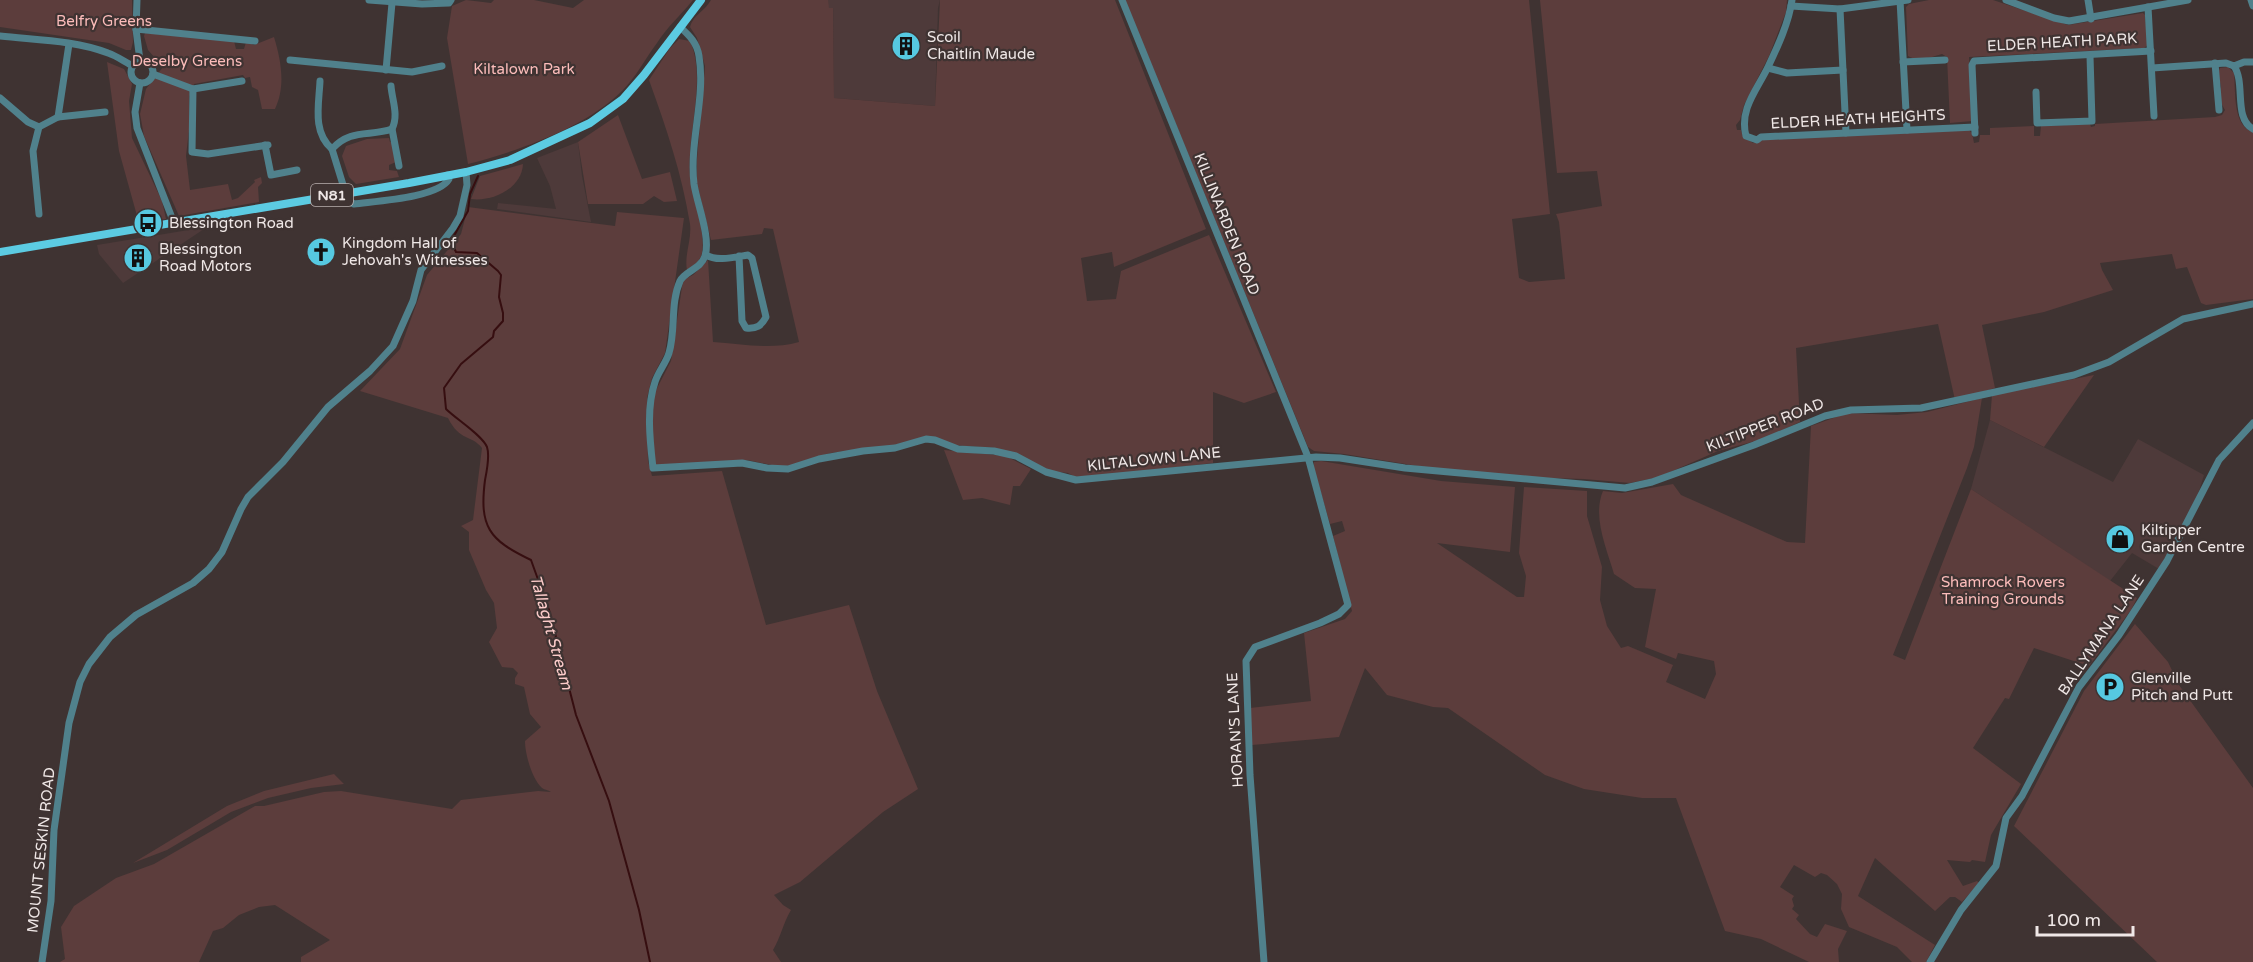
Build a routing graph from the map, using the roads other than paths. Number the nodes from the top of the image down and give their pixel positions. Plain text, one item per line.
1 (136, 0) edge
2 (369, 0) edge
3 (451, 0) edge
4 (701, 0) edge
5 (1122, 0) edge
6 (1903, 0) edge
7 (2006, 0) edge
8 (2088, 0) edge
9 (2184, 0) edge
10 (2252, 0) edge
11 (392, 3) junction
12 (1791, 3) edge
13 (2253, 6) edge
14 (2148, 7) junction
15 (1840, 9) junction
16 (2091, 19) junction
17 (680, 27) junction
18 (136, 29) junction
19 (0, 36) edge
20 (255, 41) dead end
21 (69, 44) junction
22 (2151, 51) junction
23 (2090, 56) junction
24 (290, 60) dead end
25 (1945, 60) dead end
26 (140, 61) junction
27 (1904, 62) junction
28 (2253, 62) edge
29 (2215, 63) junction
30 (133, 66) junction
31 (442, 66) dead end
32 (2234, 66) junction
33 (1768, 68) junction
34 (2152, 68) junction
35 (386, 70) junction
36 (1843, 70) junction
37 (153, 74) junction
38 (242, 81) dead end
39 (320, 81) dead end
40 (140, 83) junction
41 (391, 86) dead end
42 (193, 89) junction
43 (2036, 92) dead end
44 (0, 98) edge
45 (2218, 110) dead end
46 (105, 112) dead end
47 (2154, 116) dead end
48 (58, 117) junction
49 (39, 127) junction
50 (392, 129) junction
51 (2253, 129) edge
52 (1907, 130) junction
53 (1975, 130) joint
54 (1846, 133) junction
55 (332, 148) junction
56 (399, 165) dead end
57 (297, 170) dead end
58 (466, 172) junction
59 (448, 175) junction
60 (346, 193) junction
61 (39, 213) dead end
62 (174, 223) junction
63 (0, 252) edge
64 (706, 255) junction
65 (739, 256) junction
66 (2253, 304) edge
67 (2253, 423) edge
68 (1308, 457) junction
69 (42, 962) edge
70 (1264, 962) edge
71 (1930, 962) edge

1 - 18 street
2 - 11 street
3 - 11 street
4 - 17 main road, N81
5 - 68 street, KILLINARDEN ROAD
6 - 15 street
6 - 27 street
7 - 16 street
8 - 16 street
9 - 14 street
10 - 13 street
11 - 35 street
12 - 15 street
12 - 33 street
14 - 16 street
14 - 22 street
15 - 36 street
17 - 58 main road, N81
17 - 64 street
18 - 20 street
18 - 26 street
19 - 21 street
21 - 30 street
21 - 48 street
22 - 23 street, ELDER HEATH PARK
22 - 34 street
23 - 43 street
23 - 53 street, ELDER HEATH PARK
24 - 35 street
25 - 27 street
26 - 30 street
26 - 37 street
27 - 52 street
28 - 32 street
29 - 32 street
29 - 34 street
29 - 45 street
30 - 40 street
31 - 35 street
32 - 51 street
33 - 36 street
33 - 54 street, ELDER HEATH HEIGHTS
34 - 47 street
36 - 54 street
37 - 40 street
37 - 42 street
38 - 42 street
39 - 55 street
40 - 62 street
41 - 50 street
42 - 57 street
44 - 49 street
46 - 48 street
48 - 49 street
49 - 61 street
50 - 55 street
50 - 56 street
52 - 53 street, ELDER HEATH HEIGHTS
52 - 54 street, ELDER HEATH HEIGHTS
55 - 60 street
58 - 59 main road, N81
58 - 69 street, MOUNT SESKIN ROAD
59 - 60 main road, N81
59 - 60 street
60 - 62 main road, N81
62 - 63 main road, N81
64 - 65 street
64 - 68 street, KILTALOWN LANE
65 - 65 street
66 - 68 street, KILTIPPER ROAD
67 - 71 street, BALLYMANA LANE
68 - 70 street, HORAN'S LANE

